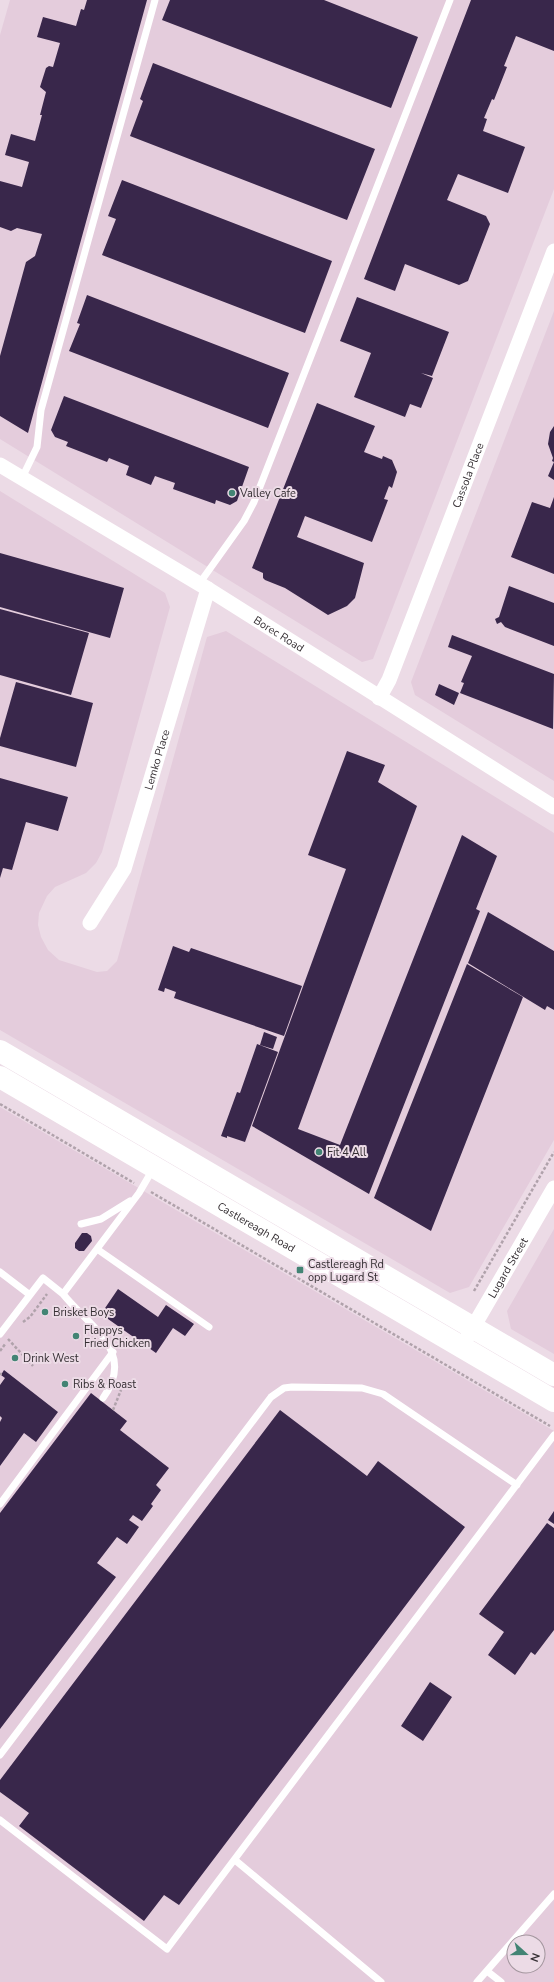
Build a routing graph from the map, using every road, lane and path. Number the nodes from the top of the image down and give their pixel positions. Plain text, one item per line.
1 (154, 0) edge
2 (450, 0) edge
3 (554, 251) edge
4 (0, 465) edge
5 (22, 478) junction
6 (204, 587) junction
7 (379, 698) junction
8 (554, 808) edge
9 (90, 923) dead end
10 (0, 1051) edge
11 (0, 1077) edge
12 (0, 1104) edge
13 (554, 1152) edge
14 (154, 1167) junction
15 (142, 1187) junction
16 (554, 1188) edge
17 (134, 1199) junction
18 (81, 1224) dead end
19 (97, 1249) junction
20 (0, 1272) edge
21 (53, 1287) junction
22 (474, 1290) dead end
23 (30, 1294) junction
24 (63, 1294) junction
25 (20, 1327) dead end
26 (209, 1327) dead end
27 (474, 1328) junction
28 (0, 1334) edge
29 (12, 1336) dead end
30 (9, 1339) junction
31 (462, 1348) junction
32 (0, 1351) edge
33 (113, 1352) junction
34 (33, 1366) dead end
35 (554, 1375) edge
36 (103, 1398) dead end
37 (554, 1401) edge
38 (554, 1428) edge
39 (554, 1435) edge
40 (517, 1485) junction
41 (0, 1504) edge
42 (0, 1755) edge
43 (0, 1820) edge
44 (235, 1860) junction
45 (554, 1894) edge
46 (487, 1970) junction
47 (381, 1982) edge
48 (477, 1982) edge
49 (501, 1982) edge

1 - 5 lane
2 - 6 lane
3 - 7 street, Cassola Place
4 - 5 street, Borec Road
5 - 6 street, Borec Road
6 - 7 street, Borec Road
6 - 9 street, Lemko Place
7 - 8 street, Borec Road
10 - 27 main road, Castlereagh Road
11 - 14 main road, Castlereagh Road
12 - 15 path
13 - 22 path
14 - 15 lane
14 - 31 main road, Castlereagh Road
15 - 17 lane
15 - 38 path
16 - 27 street, Lugard Street
17 - 18 lane
17 - 19 lane
19 - 24 lane
19 - 26 lane
20 - 23 lane
21 - 23 lane
21 - 24 lane
21 - 25 path
23 - 28 lane
24 - 33 lane
27 - 31 street, Lugard Street
27 - 35 main road, Castlereagh Road
28 - 30 path
29 - 30 path
30 - 32 path
30 - 34 path
31 - 37 main road, Castlereagh Road
33 - 36 lane
33 - 41 lane
39 - 40 lane
40 - 42 lane
40 - 44 lane
43 - 44 lane
44 - 47 lane
45 - 46 lane
46 - 48 lane
46 - 49 lane

